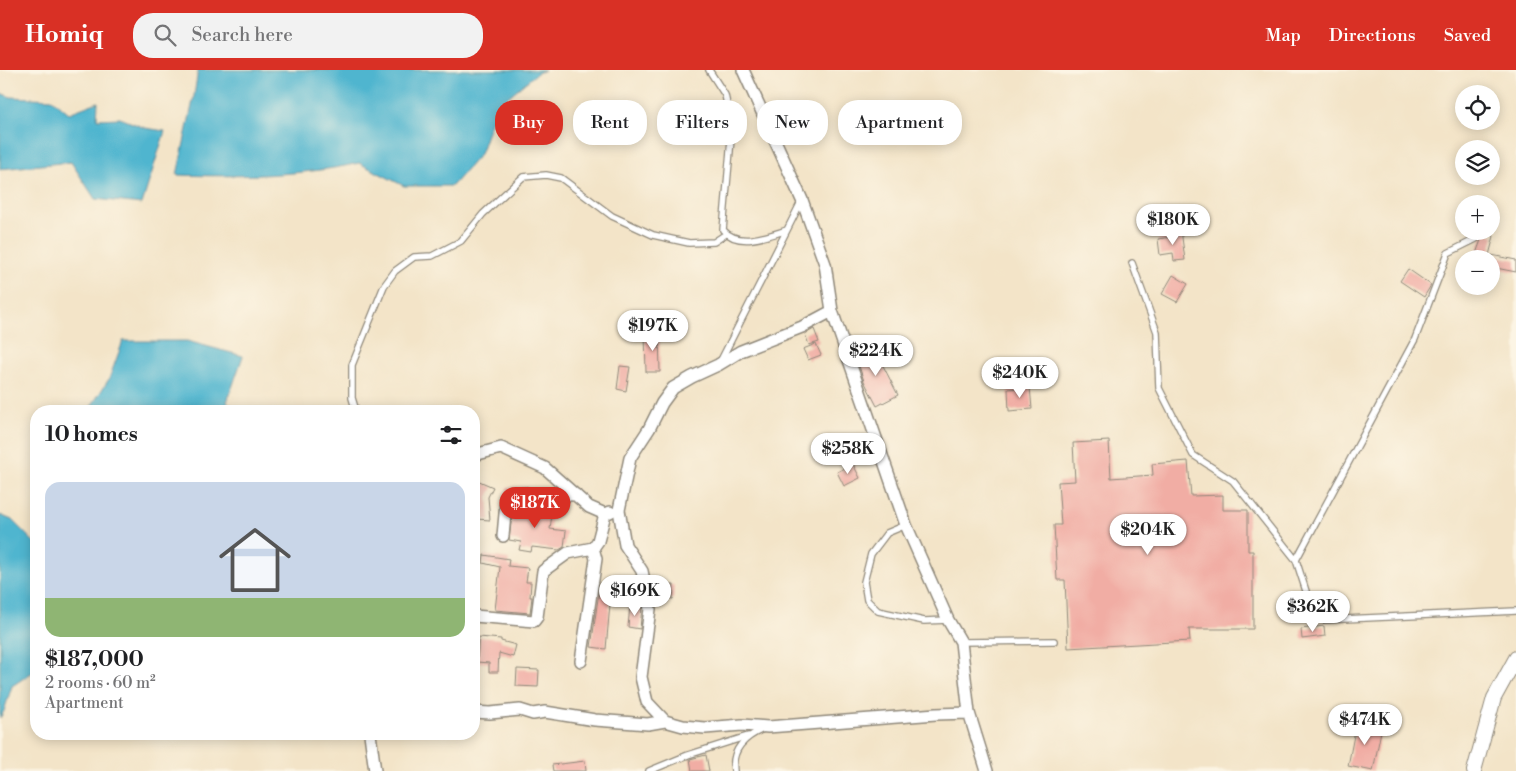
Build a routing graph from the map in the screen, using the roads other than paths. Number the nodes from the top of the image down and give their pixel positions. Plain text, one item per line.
1 (709, 70) edge
2 (743, 70) edge
3 (802, 200) junction
4 (786, 230) junction
5 (726, 234) junction
6 (1476, 240) dead end
7 (1132, 263) dead end
8 (832, 311) junction
9 (718, 365) junction
10 (354, 405) edge
11 (480, 453) edge
12 (576, 495) junction
13 (619, 510) junction
14 (605, 514) junction
15 (906, 524) junction
16 (503, 536) dead end
17 (592, 548) junction
18 (1296, 560) junction
19 (1516, 611) edge
20 (480, 616) edge
21 (948, 620) junction
22 (1054, 641) dead end
23 (961, 642) junction
24 (1516, 658) edge
25 (581, 661) dead end
26 (480, 713) edge
27 (969, 714) junction
28 (665, 721) junction
29 (768, 727) junction
30 (748, 736) junction
31 (371, 740) edge
32 (375, 771) edge
33 (649, 771) edge
34 (734, 771) edge
35 (987, 771) edge
36 (1474, 771) edge

1 - 5 lane
2 - 3 street
3 - 4 lane
3 - 8 street
4 - 5 lane
4 - 9 lane
5 - 10 lane
6 - 18 lane
7 - 18 lane
8 - 9 street
8 - 15 street
9 - 13 street
11 - 12 street
12 - 14 street
12 - 16 street
13 - 14 street
13 - 28 street
14 - 17 street
15 - 21 street
15 - 21 lane
17 - 20 street
17 - 25 street
18 - 19 lane
21 - 23 street
22 - 23 lane
23 - 27 street
24 - 36 street
26 - 28 street
27 - 29 street
27 - 35 street
28 - 29 street
29 - 30 lane
30 - 33 lane
30 - 34 lane
31 - 32 street

